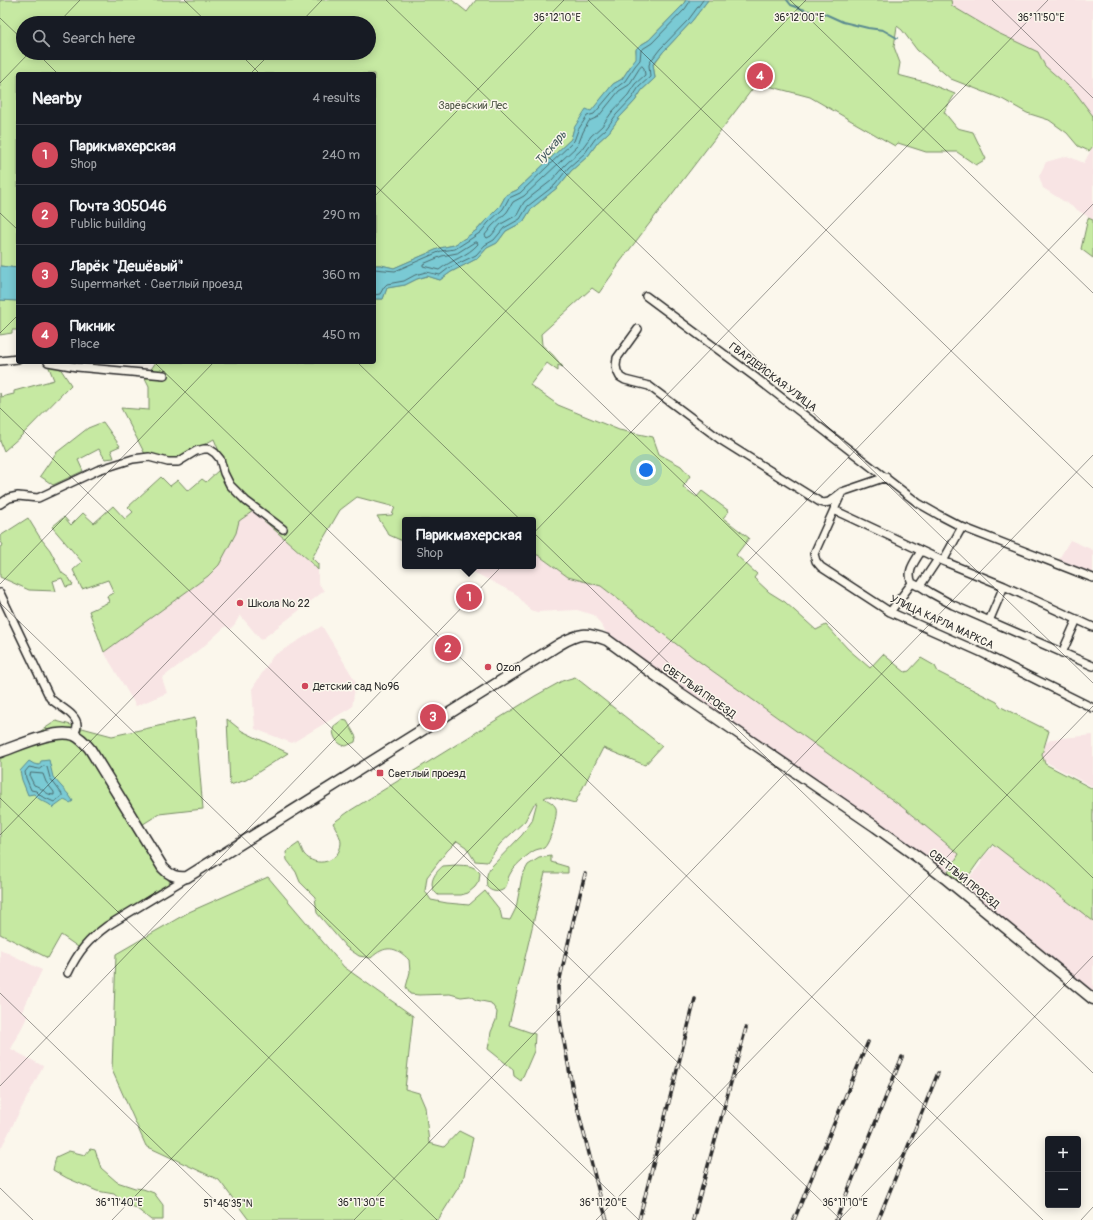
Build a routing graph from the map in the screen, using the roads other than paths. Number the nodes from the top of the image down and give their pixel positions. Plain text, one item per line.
1 (646, 296) dead end
2 (638, 328) dead end
3 (16, 359) edge
4 (0, 362) edge
5 (60, 364) edge
6 (164, 375) dead end
7 (886, 477) junction
8 (842, 492) junction
9 (0, 504) edge
10 (834, 510) junction
11 (962, 526) junction
12 (283, 529) dead end
13 (921, 551) junction
14 (941, 560) junction
15 (1093, 578) edge
16 (912, 583) junction
17 (920, 586) junction
18 (1004, 586) junction
19 (0, 593) edge
20 (890, 612) junction
21 (1077, 619) junction
22 (989, 621) junction
23 (1093, 626) edge
24 (1062, 653) junction
25 (1093, 666) edge
26 (1093, 708) edge
27 (74, 735) junction
28 (0, 752) edge
29 (193, 874) junction
30 (68, 973) dead end
31 (1093, 999) edge

1 - 7 street, ГВАРДЕЙСКАЯ УЛИЦА
2 - 8 street
3 - 4 street
5 - 6 street
7 - 8 street
7 - 11 street
8 - 10 street, УЛИЦА КАРЛА МАРКСА
9 - 12 street
10 - 13 street
10 - 20 street, УЛИЦА КАРЛА МАРКСА
11 - 14 street
11 - 15 street
13 - 14 street
13 - 16 street
14 - 17 street
14 - 18 street
16 - 17 street, УЛИЦА КАРЛА МАРКСА
16 - 20 street
17 - 22 street, УЛИЦА КАРЛА МАРКСА
18 - 21 street
18 - 22 street
19 - 27 street
20 - 26 street, УЛИЦА КАРЛА МАРКСА
21 - 23 street
21 - 24 street
22 - 24 street, УЛИЦА КАРЛА МАРКСА
24 - 25 street, УЛИЦА КАРЛА МАРКСА
27 - 28 street
27 - 29 street, СВЕТЛЫЙ ПРОЕЗД
29 - 30 street
29 - 31 street, СВЕТЛЫЙ ПРОЕЗД

